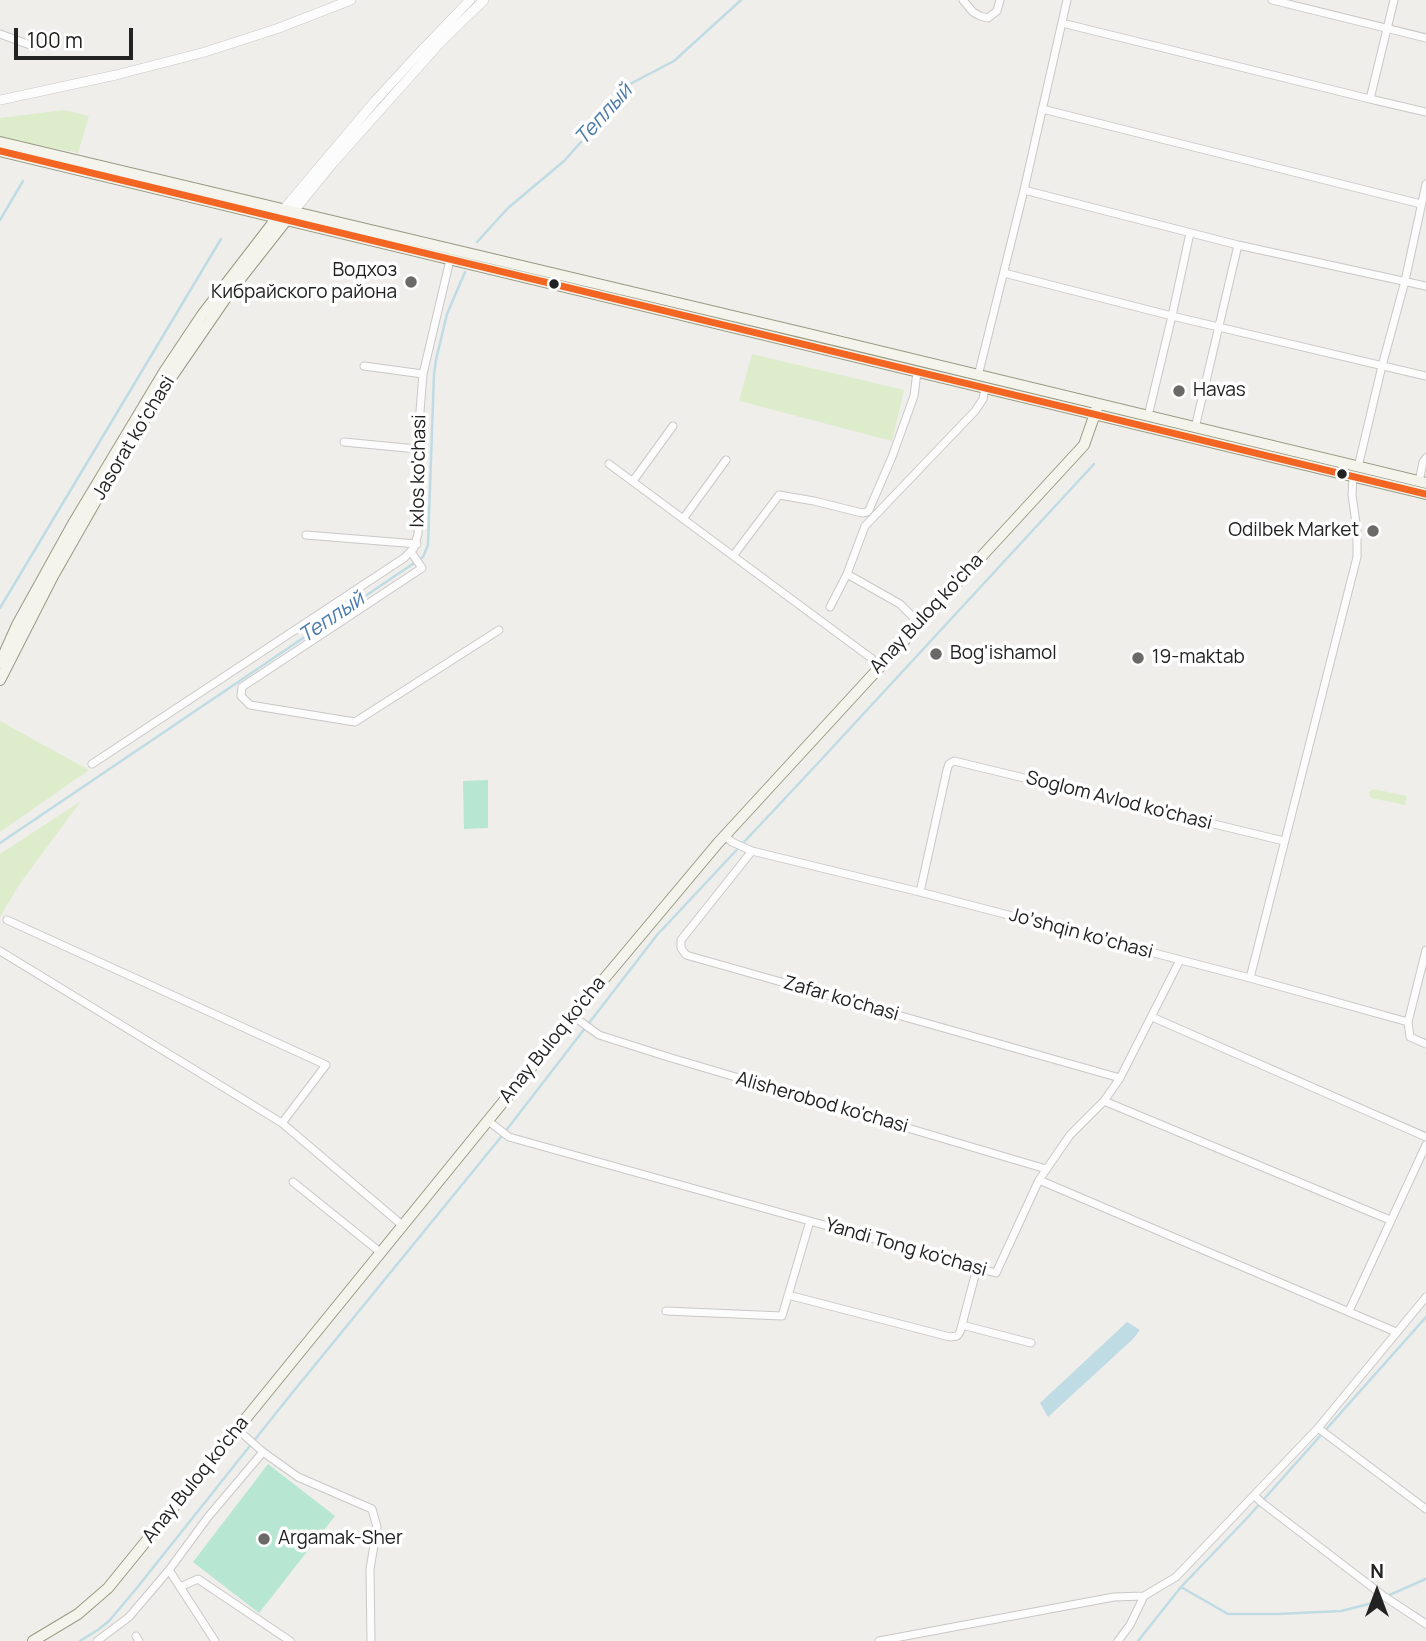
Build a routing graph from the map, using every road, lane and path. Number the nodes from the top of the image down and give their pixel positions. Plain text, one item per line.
1 (351, 0) edge
2 (470, 0) edge
3 (484, 0) edge
4 (963, 0) edge
5 (1000, 0) edge
6 (1067, 0) edge
7 (1272, 0) edge
8 (1394, 0) edge
9 (1062, 23) junction
10 (1387, 28) junction
11 (0, 34) edge
12 (1426, 38) edge
13 (30, 45) dead end
14 (1370, 99) junction
15 (0, 100) edge
16 (1042, 108) junction
17 (1426, 112) edge
18 (0, 142) edge
19 (0, 151) edge
20 (1426, 184) edge
21 (1024, 190) junction
22 (1421, 204) junction
23 (285, 215) junction
24 (1190, 233) junction
25 (1238, 245) junction
26 (450, 260) junction
27 (1004, 273) junction
28 (1405, 281) junction
29 (1426, 286) edge
30 (1172, 316) junction
31 (1218, 326) junction
32 (812, 341) junction
33 (364, 366) dead end
34 (1382, 366) junction
35 (917, 372) junction
36 (422, 374) junction
37 (978, 376) junction
38 (1426, 376) edge
39 (985, 388) junction
40 (1097, 410) junction
41 (1147, 416) junction
42 (673, 426) dead end
43 (1195, 428) junction
44 (344, 442) dead end
45 (417, 449) junction
46 (1426, 458) edge
47 (726, 460) dead end
48 (609, 464) dead end
49 (1355, 472) junction
50 (632, 481) junction
51 (1423, 482) edge
52 (1426, 494) edge
53 (683, 519) junction
54 (306, 535) dead end
55 (417, 544) junction
56 (411, 552) junction
57 (733, 556) junction
58 (847, 574) junction
59 (830, 607) dead end
60 (919, 622) junction
61 (499, 630) dead end
62 (0, 663) edge
63 (879, 666) junction
64 (0, 680) edge
65 (92, 764) dead end
66 (728, 839) junction
67 (1284, 841) junction
68 (752, 851) junction
69 (920, 892) junction
70 (7, 920) dead end
71 (1426, 950) edge
72 (0, 951) edge
73 (1180, 960) junction
74 (1423, 977) edge
75 (1250, 978) junction
76 (1152, 1017) junction
77 (576, 1018) junction
78 (1408, 1021) junction
79 (1426, 1044) edge
80 (1120, 1079) junction
81 (1104, 1101) junction
82 (282, 1123) junction
83 (490, 1123) junction
84 (1426, 1137) edge
85 (1426, 1144) edge
86 (1046, 1169) junction
87 (1039, 1180) junction
88 (293, 1182) dead end
89 (1390, 1220) junction
90 (810, 1221) junction
91 (402, 1225) junction
92 (380, 1252) junction
93 (977, 1268) junction
94 (788, 1296) junction
95 (1426, 1297) edge
96 (666, 1311) dead end
97 (1349, 1311) junction
98 (962, 1325) junction
99 (1396, 1332) junction
100 (1031, 1343) dead end
101 (237, 1429) junction
102 (1322, 1431) junction
103 (263, 1452) junction
104 (1255, 1496) junction
105 (1426, 1509) edge
106 (169, 1570) junction
107 (180, 1587) junction
108 (1144, 1596) junction
109 (1426, 1625) edge
110 (33, 1641) edge
111 (97, 1641) edge
112 (215, 1641) edge
113 (290, 1641) edge
114 (370, 1641) edge
115 (879, 1641) edge
116 (1118, 1641) edge

1 - 15 street
2 - 23 street
3 - 23 street
4 - 5 street
6 - 9 street
7 - 10 street
8 - 10 street
9 - 14 street
9 - 16 street
10 - 12 street
10 - 14 street
11 - 13 street
14 - 17 street
16 - 21 street
16 - 22 street
18 - 23 main road
19 - 23 main road
20 - 22 street
21 - 24 street
21 - 27 street
22 - 28 street
23 - 26 main road
23 - 32 main road
23 - 62 main road, Jasorat koʻchasi
23 - 64 main road, Jasorat koʻchasi
24 - 25 street
24 - 30 street
25 - 28 street
25 - 31 street
26 - 32 main road
26 - 36 street, Ixlos ko'chasi
27 - 30 street
27 - 37 street
28 - 29 street
28 - 34 street
30 - 31 street
30 - 41 street
31 - 34 street
31 - 43 street
32 - 35 main road
32 - 37 main road
33 - 36 street
34 - 38 street
34 - 49 street
35 - 39 main road
35 - 57 street
36 - 45 street, Ixlos ko'chasi
37 - 40 main road
39 - 40 main road
39 - 58 street
40 - 41 main road
40 - 49 main road
40 - 60 main road, Anay Buloq ko'cha
41 - 43 main road
42 - 50 street
43 - 49 main road
44 - 45 street
45 - 55 street, Ixlos ko'chasi
46 - 51 street
47 - 53 street
48 - 50 street
49 - 51 main road
49 - 52 main road
49 - 67 street
50 - 53 street
53 - 57 street
54 - 55 street
55 - 56 street, Ixlos ko'chasi
56 - 61 street
56 - 65 street, Ixlos ko'chasi
57 - 63 street
58 - 59 street
58 - 60 street
60 - 63 main road, Anay Buloq ko'cha
63 - 66 main road, Anay Buloq ko'cha
66 - 68 street, Joʼshqin koʼchasi
66 - 77 main road, Anay Buloq ko'cha
67 - 69 street, Soglom Avlod ko'chasi
67 - 75 street
68 - 69 street, Joʼshqin koʼchasi
68 - 80 street, Zafar ko'chasi
69 - 73 street, Joʼshqin koʼchasi
70 - 82 street
71 - 74 street
72 - 82 street
73 - 75 street, Joʼshqin koʼchasi
73 - 76 street, Yandi Tong ko'chasi
74 - 78 street
75 - 78 street, Joʼshqin koʼchasi
76 - 80 street, Yandi Tong ko'chasi
76 - 84 street
77 - 83 main road, Anay Buloq ko'cha
77 - 86 street, Alisherobod ko'chasi
78 - 79 street
80 - 81 street, Yandi Tong ko'chasi
81 - 86 street, Yandi Tong ko'chasi
81 - 89 street
82 - 91 street
83 - 90 street, Yandi Tong ko'chasi
83 - 91 main road, Anay Buloq ko'cha
85 - 89 street
86 - 87 street, Yandi Tong ko'chasi
87 - 93 street, Yandi Tong ko'chasi
87 - 97 street
88 - 92 street
89 - 97 street
90 - 93 street, Yandi Tong ko'chasi
90 - 94 street
91 - 92 main road, Anay Buloq ko'cha
92 - 101 main road, Anay Buloq ko'cha
93 - 98 street
94 - 96 street
94 - 98 street
95 - 99 street
97 - 99 street
98 - 100 street
99 - 102 street
101 - 103 street
101 - 110 main road, Anay Buloq ko'cha
102 - 104 street
102 - 105 street
103 - 106 street
103 - 114 street
104 - 108 street
104 - 109 street
106 - 107 street
106 - 111 street
107 - 112 street
107 - 113 street
108 - 115 street
108 - 116 street

